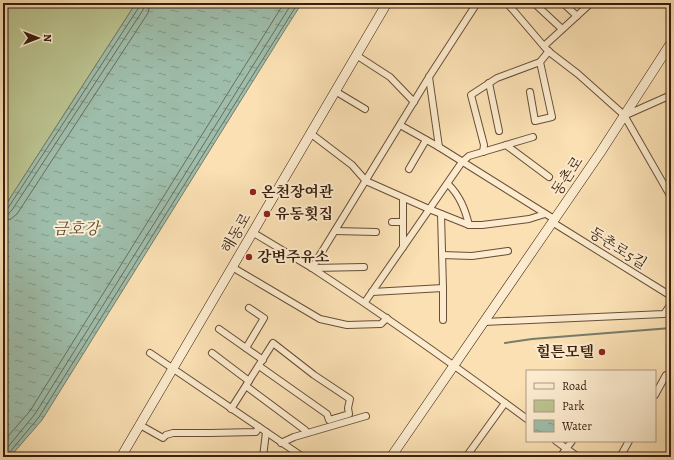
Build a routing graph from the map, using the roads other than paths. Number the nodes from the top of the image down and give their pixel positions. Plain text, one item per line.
1 (387, 3) edge
2 (477, 3) edge
3 (507, 3) edge
4 (534, 3) edge
5 (563, 3) edge
6 (591, 3) edge
7 (577, 16) junction
8 (562, 29) junction
9 (671, 44) edge
10 (544, 46) junction
11 (549, 52) junction
12 (356, 55) junction
13 (540, 62) junction
14 (429, 77) junction
15 (489, 83) junction
16 (335, 91) junction
17 (530, 92) dead end
18 (671, 95) edge
19 (414, 102) junction
20 (365, 109) dead end
21 (624, 115) junction
22 (400, 126) junction
23 (499, 131) dead end
24 (310, 133) junction
25 (534, 137) dead end
26 (426, 140) junction
27 (506, 145) junction
28 (440, 148) junction
29 (483, 152) junction
30 (462, 162) junction
31 (409, 169) dead end
32 (549, 176) dead end
33 (366, 181) junction
34 (448, 184) junction
35 (671, 197) edge
36 (403, 198) junction
37 (429, 210) junction
38 (441, 214) junction
39 (545, 214) junction
40 (553, 221) junction
41 (392, 222) dead end
42 (403, 222) junction
43 (469, 225) junction
44 (335, 231) junction
45 (252, 232) junction
46 (376, 232) dead end
47 (403, 247) junction
48 (508, 251) dead end
49 (442, 255) junction
50 (232, 267) junction
51 (364, 267) dead end
52 (312, 268) junction
53 (443, 288) junction
54 (372, 292) junction
55 (671, 296) edge
56 (365, 302) junction
57 (671, 304) edge
58 (249, 308) dead end
59 (387, 318) junction
60 (443, 320) dead end
61 (484, 322) junction
62 (218, 329) dead end
63 (246, 348) junction
64 (150, 353) dead end
65 (212, 353) dead end
66 (261, 363) junction
67 (454, 365) junction
68 (172, 369) junction
69 (669, 375) edge
70 (247, 384) junction
71 (662, 384) junction
72 (656, 386) edge
73 (656, 394) edge
74 (505, 403) junction
75 (231, 409) junction
76 (366, 416) dead end
77 (526, 418) edge
78 (140, 425) junction
79 (259, 428) junction
80 (266, 432) junction
81 (307, 433) junction
82 (557, 442) edge
83 (571, 442) edge
84 (628, 442) edge
85 (282, 443) junction
86 (567, 449) junction
87 (121, 457) edge
88 (263, 457) edge
89 (303, 457) edge
90 (391, 457) edge
91 (466, 457) edge
92 (560, 457) edge
93 (578, 457) edge
94 (620, 457) edge

1 - 12 street, 해동로
2 - 14 street
3 - 10 street
4 - 8 street
5 - 7 street
6 - 7 street
7 - 8 street
8 - 10 street
9 - 21 street, 동촌로
10 - 11 street
11 - 13 street
11 - 21 street
12 - 16 street, 해동로
12 - 19 street
13 - 15 street
13 - 17 street
14 - 19 street
14 - 28 street
15 - 23 street
15 - 29 street
16 - 20 street
16 - 24 street, 해동로
18 - 21 street
19 - 22 street
21 - 35 street
21 - 40 street, 동촌로
22 - 26 street, 동촌로5길
22 - 33 street
24 - 33 street
24 - 45 street, 해동로
25 - 27 street
26 - 28 street, 동촌로5길
26 - 31 street
27 - 29 street
27 - 32 street
28 - 30 street, 동촌로5길
29 - 30 street
30 - 34 street
30 - 39 street, 동촌로5길
33 - 36 street
33 - 44 street
34 - 37 street
34 - 43 street
36 - 37 street
36 - 42 street
37 - 38 street
37 - 47 street
38 - 43 street
38 - 49 street
39 - 40 street, 동촌로5길
39 - 43 street
40 - 55 street, 동촌로5길
40 - 61 street, 동촌로
41 - 42 street
42 - 47 street
44 - 46 street
44 - 52 street
45 - 50 street, 해동로
45 - 52 street
47 - 54 street
48 - 49 street
49 - 53 street
50 - 59 street
50 - 68 street, 해동로
51 - 52 street
52 - 56 street
53 - 54 street
53 - 60 street
54 - 56 street
56 - 59 street
57 - 61 street
58 - 63 street
59 - 67 street
61 - 67 street, 동촌로
62 - 63 street
63 - 66 street
64 - 68 street
65 - 70 street
66 - 66 street
66 - 70 street
67 - 74 street
67 - 90 street, 동촌로
68 - 75 street
68 - 78 street, 해동로
69 - 71 street
70 - 75 street
70 - 81 street
71 - 72 street
71 - 73 street
74 - 77 street
74 - 91 street
75 - 79 street
76 - 81 street
78 - 79 street
78 - 87 street, 해동로
79 - 80 street
80 - 85 street
80 - 88 street
81 - 85 street
82 - 86 street
83 - 86 street
84 - 94 street
85 - 89 street
86 - 92 street
86 - 93 street

